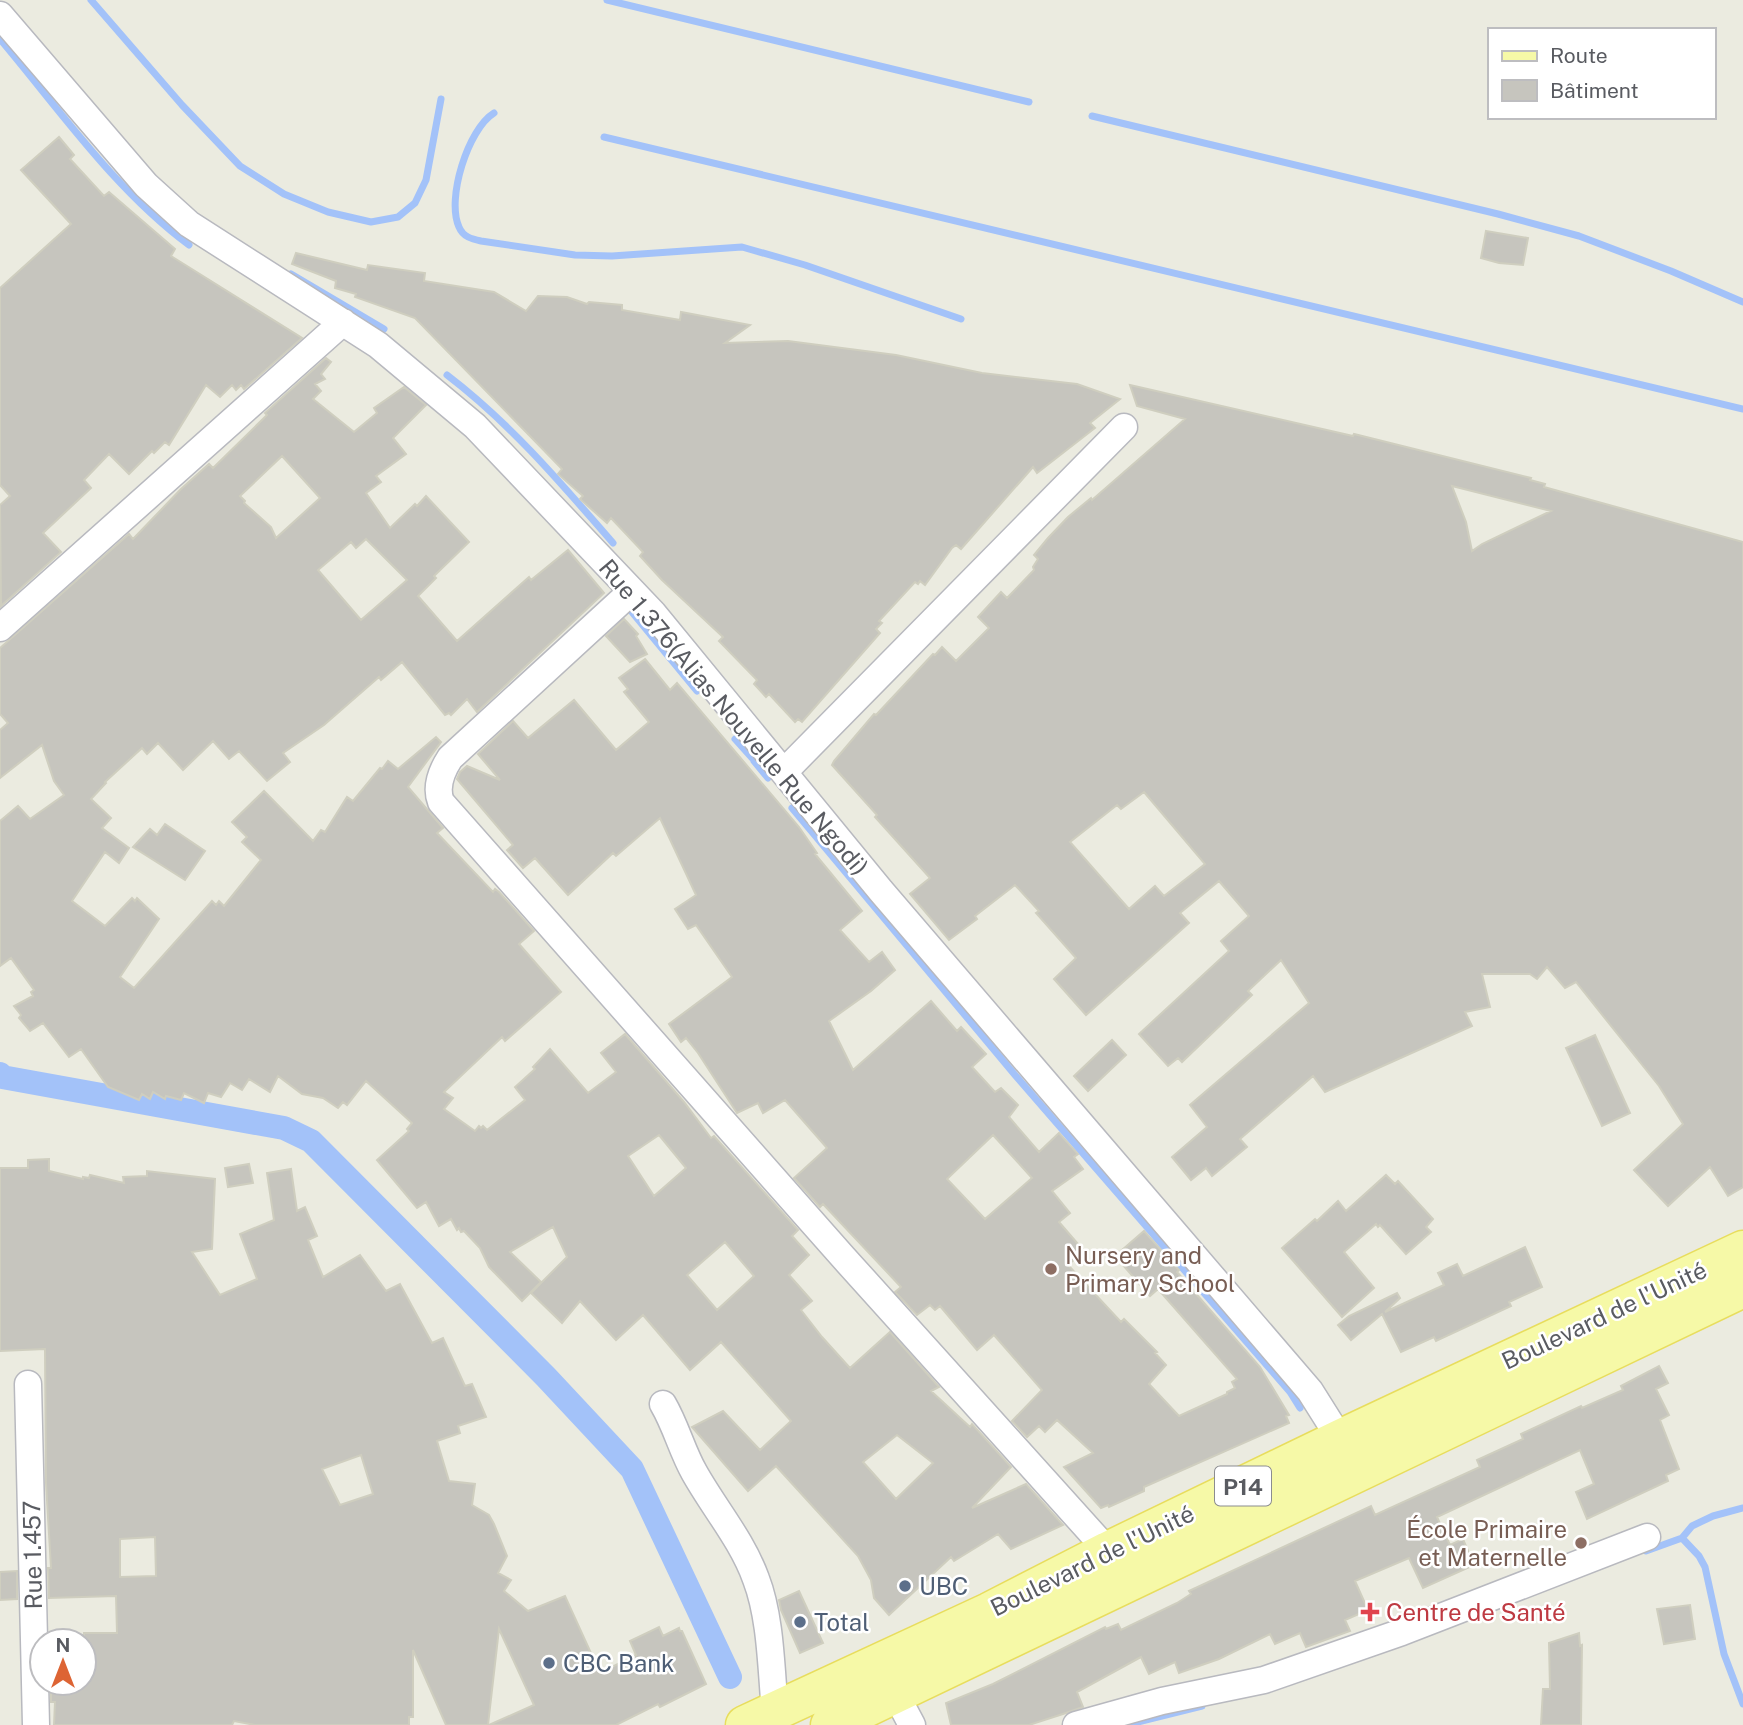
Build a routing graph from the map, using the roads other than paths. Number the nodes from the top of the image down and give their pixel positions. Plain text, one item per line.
1 (0, 15) edge
2 (343, 322) junction
3 (1124, 427) dead end
4 (632, 591) junction
5 (0, 628) edge
6 (784, 772) junction
7 (1743, 1250) edge
8 (1743, 1288) edge
9 (28, 1384) dead end
10 (663, 1404) dead end
11 (1350, 1455) junction
12 (1647, 1537) dead end
13 (1108, 1551) junction
14 (904, 1709) edge
15 (760, 1718) edge
16 (36, 1725) edge
17 (830, 1725) edge
18 (1076, 1725) edge

1 - 2 street, Rue 1.376(Alias Nouvelle Rue Ngodi)
2 - 4 street, Rue 1.376(Alias Nouvelle Rue Ngodi)
2 - 5 street
3 - 6 street
4 - 6 street, Rue 1.376(Alias Nouvelle Rue Ngodi)
4 - 13 street
6 - 11 street, Rue 1.376(Alias Nouvelle Rue Ngodi)
7 - 11 main road, Boulevard de l'Unité / P14
8 - 11 main road, Boulevard de l'Unité / P14
9 - 16 street, Rue 1.457
10 - 15 street
11 - 13 main road, Boulevard de l'Unité / P14
11 - 14 main road, Boulevard de l'Unité / P14
12 - 18 street
13 - 15 main road, Boulevard de l'Unité / P14
14 - 17 main road, Boulevard de l'Unité / P14

